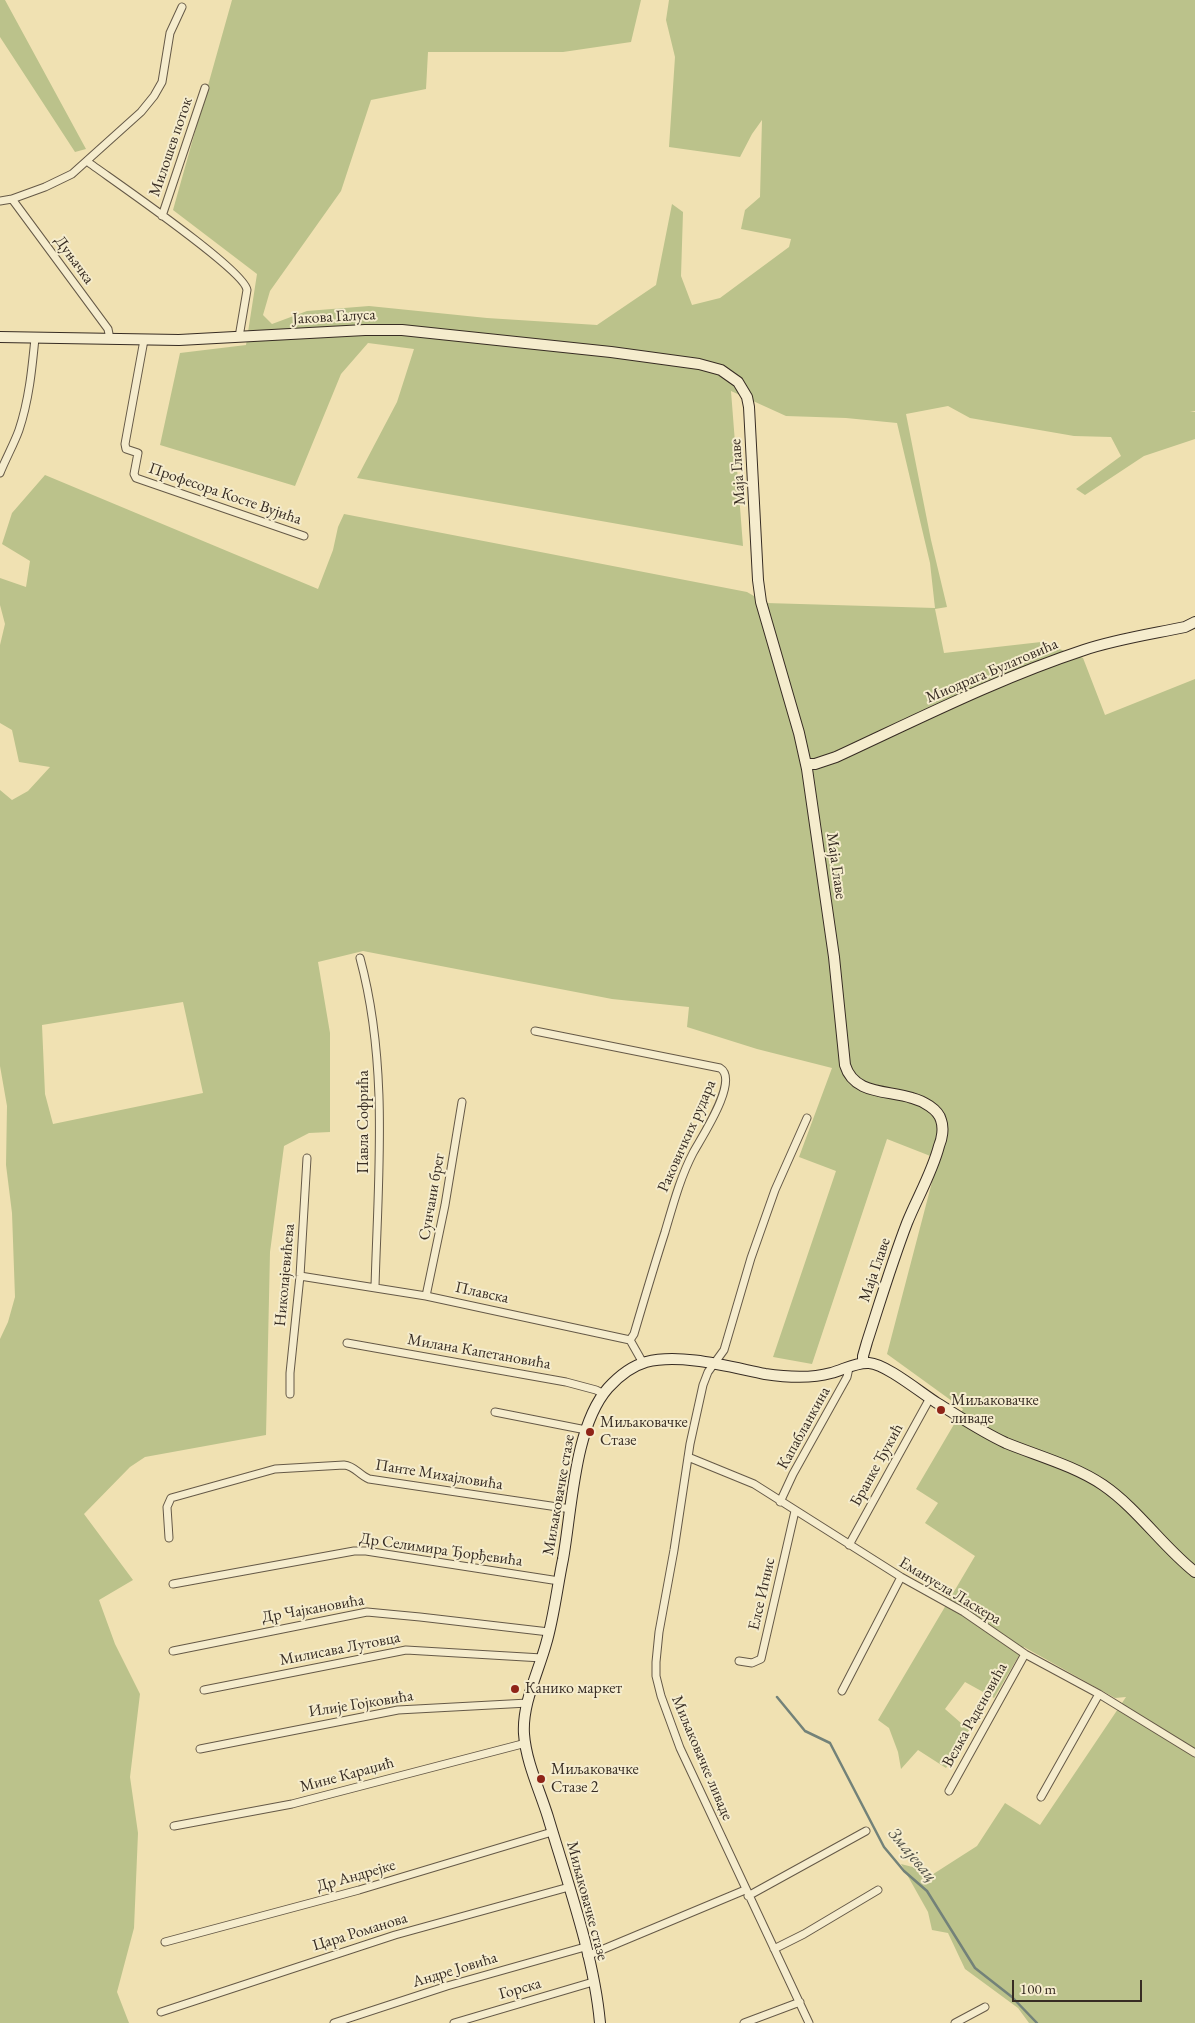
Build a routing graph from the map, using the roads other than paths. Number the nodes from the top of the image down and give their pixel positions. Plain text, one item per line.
1 (182, 7) dead end
2 (205, 88) dead end
3 (88, 162) junction
4 (12, 198) junction
5 (0, 201) edge
6 (162, 216) junction
7 (239, 337) junction
8 (0, 338) edge
9 (35, 338) junction
10 (110, 339) junction
11 (144, 340) junction
12 (668, 360) joint
13 (0, 472) edge
14 (304, 536) dead end
15 (1195, 622) edge
16 (806, 764) junction
17 (360, 958) dead end
18 (535, 1032) dead end
19 (462, 1102) dead end
20 (807, 1118) dead end
21 (307, 1158) dead end
22 (300, 1276) junction
23 (375, 1287) junction
24 (426, 1296) junction
25 (630, 1340) junction
26 (347, 1343) dead end
27 (863, 1363) junction
28 (643, 1364) junction
29 (714, 1364) junction
30 (849, 1368) junction
31 (290, 1394) dead end
32 (604, 1394) junction
33 (930, 1398) junction
34 (496, 1412) dead end
35 (586, 1430) junction
36 (688, 1457) junction
37 (780, 1502) junction
38 (571, 1510) junction
39 (795, 1511) junction
40 (169, 1538) dead end
41 (849, 1545) junction
42 (1195, 1572) edge
43 (901, 1578) junction
44 (559, 1581) junction
45 (172, 1584) dead end
46 (549, 1632) junction
47 (173, 1651) dead end
48 (1025, 1654) junction
49 (542, 1658) junction
50 (739, 1661) dead end
51 (204, 1690) dead end
52 (842, 1691) dead end
53 (1099, 1694) junction
54 (528, 1703) junction
55 (526, 1743) junction
56 (200, 1749) dead end
57 (1195, 1753) edge
58 (949, 1790) dead end
59 (1041, 1797) dead end
60 (174, 1826) dead end
61 (866, 1831) dead end
62 (552, 1832) junction
63 (569, 1887) junction
64 (878, 1890) dead end
65 (747, 1893) junction
66 (165, 1942) dead end
67 (774, 1949) junction
68 (586, 1951) junction
69 (593, 1982) junction
70 (800, 2002) junction
71 (985, 2007) dead end
72 (161, 2012) dead end
73 (334, 2023) edge
74 (454, 2023) edge
75 (600, 2023) edge
76 (744, 2023) edge
77 (809, 2023) edge
78 (955, 2023) edge

1 - 3 street, Милошев поток
2 - 6 street, Милошев поток
3 - 4 street, Милошев поток
3 - 6 street, Милошев поток
4 - 5 street, Милошев поток
4 - 10 street, Дуњачка
6 - 7 street, Милошев поток
7 - 11 street, Јакова Галуса
7 - 12 street, Јакова Галуса
8 - 9 street, Јакова Галуса
9 - 10 street, Јакова Галуса
9 - 13 street
10 - 11 street, Јакова Галуса
11 - 14 street, Професора Косте Вујића
12 - 16 street, Маја Главе
15 - 16 street, Миодрага Булатовића
16 - 27 street, Маја Главе
17 - 23 street, Павла Софрића
18 - 25 street, Раковичких рудара
19 - 24 street, Сунчани брег
20 - 29 street, Миљаковачке ливаде
21 - 22 street, Николајевићева
22 - 23 street, Плавска
22 - 31 street, Николајевићева
23 - 24 street, Плавска
24 - 25 street, Плавска
25 - 28 street
26 - 32 street, Милана Капетановића
27 - 30 street, Миљаковачке стазе
27 - 33 street
28 - 29 street, Миљаковачке стазе
28 - 32 street, Миљаковачке стазе
29 - 30 street, Миљаковачке стазе
29 - 36 street, Миљаковачке ливаде
30 - 37 street, Капабланкина
32 - 35 street, Миљаковачке стазе
33 - 41 street, Бранке Ђукић
33 - 42 street
34 - 35 street
35 - 38 street, Миљаковачке стазе
36 - 37 street, Емануела Ласкера
36 - 65 street, Миљаковачке ливаде
37 - 39 street, Емануела Ласкера
38 - 40 street, Панте Михајловића
38 - 44 street, Миљаковачке стазе
39 - 41 street, Емануела Ласкера
39 - 50 street, Елсе Игнис
41 - 43 street, Емануела Ласкера
43 - 48 street, Емануела Ласкера
43 - 52 street
44 - 45 street, Др Селимира Ђорђевића
44 - 46 street, Миљаковачке стазе
46 - 47 street, Др Чајкановића
46 - 49 street, Миљаковачке стазе
48 - 53 street, Емануела Ласкера
48 - 58 street, Вељка Раденовића
49 - 51 street, Милисава Лутовца
49 - 54 street, Миљаковачке стазе
53 - 57 street, Емануела Ласкера
53 - 59 street
54 - 55 street, Миљаковачке стазе
54 - 56 street, Илије Гојковића
55 - 60 street, Мине Караџић
55 - 62 street, Миљаковачке стазе
61 - 65 street, Андре Јовића
62 - 63 street, Миљаковачке стазе
62 - 66 street, Др Андрејке
63 - 68 street, Миљаковачке стазе
63 - 72 street, Цара Романова
64 - 67 street
65 - 67 street, Миљаковачке ливаде
65 - 68 street, Андре Јовића
67 - 70 street, Миљаковачке ливаде
68 - 69 street, Миљаковачке стазе
68 - 73 street, Андре Јовића
69 - 74 street, Горска
69 - 75 street, Миљаковачке стазе
70 - 76 street
70 - 77 street, Миљаковачке ливаде
71 - 78 street

